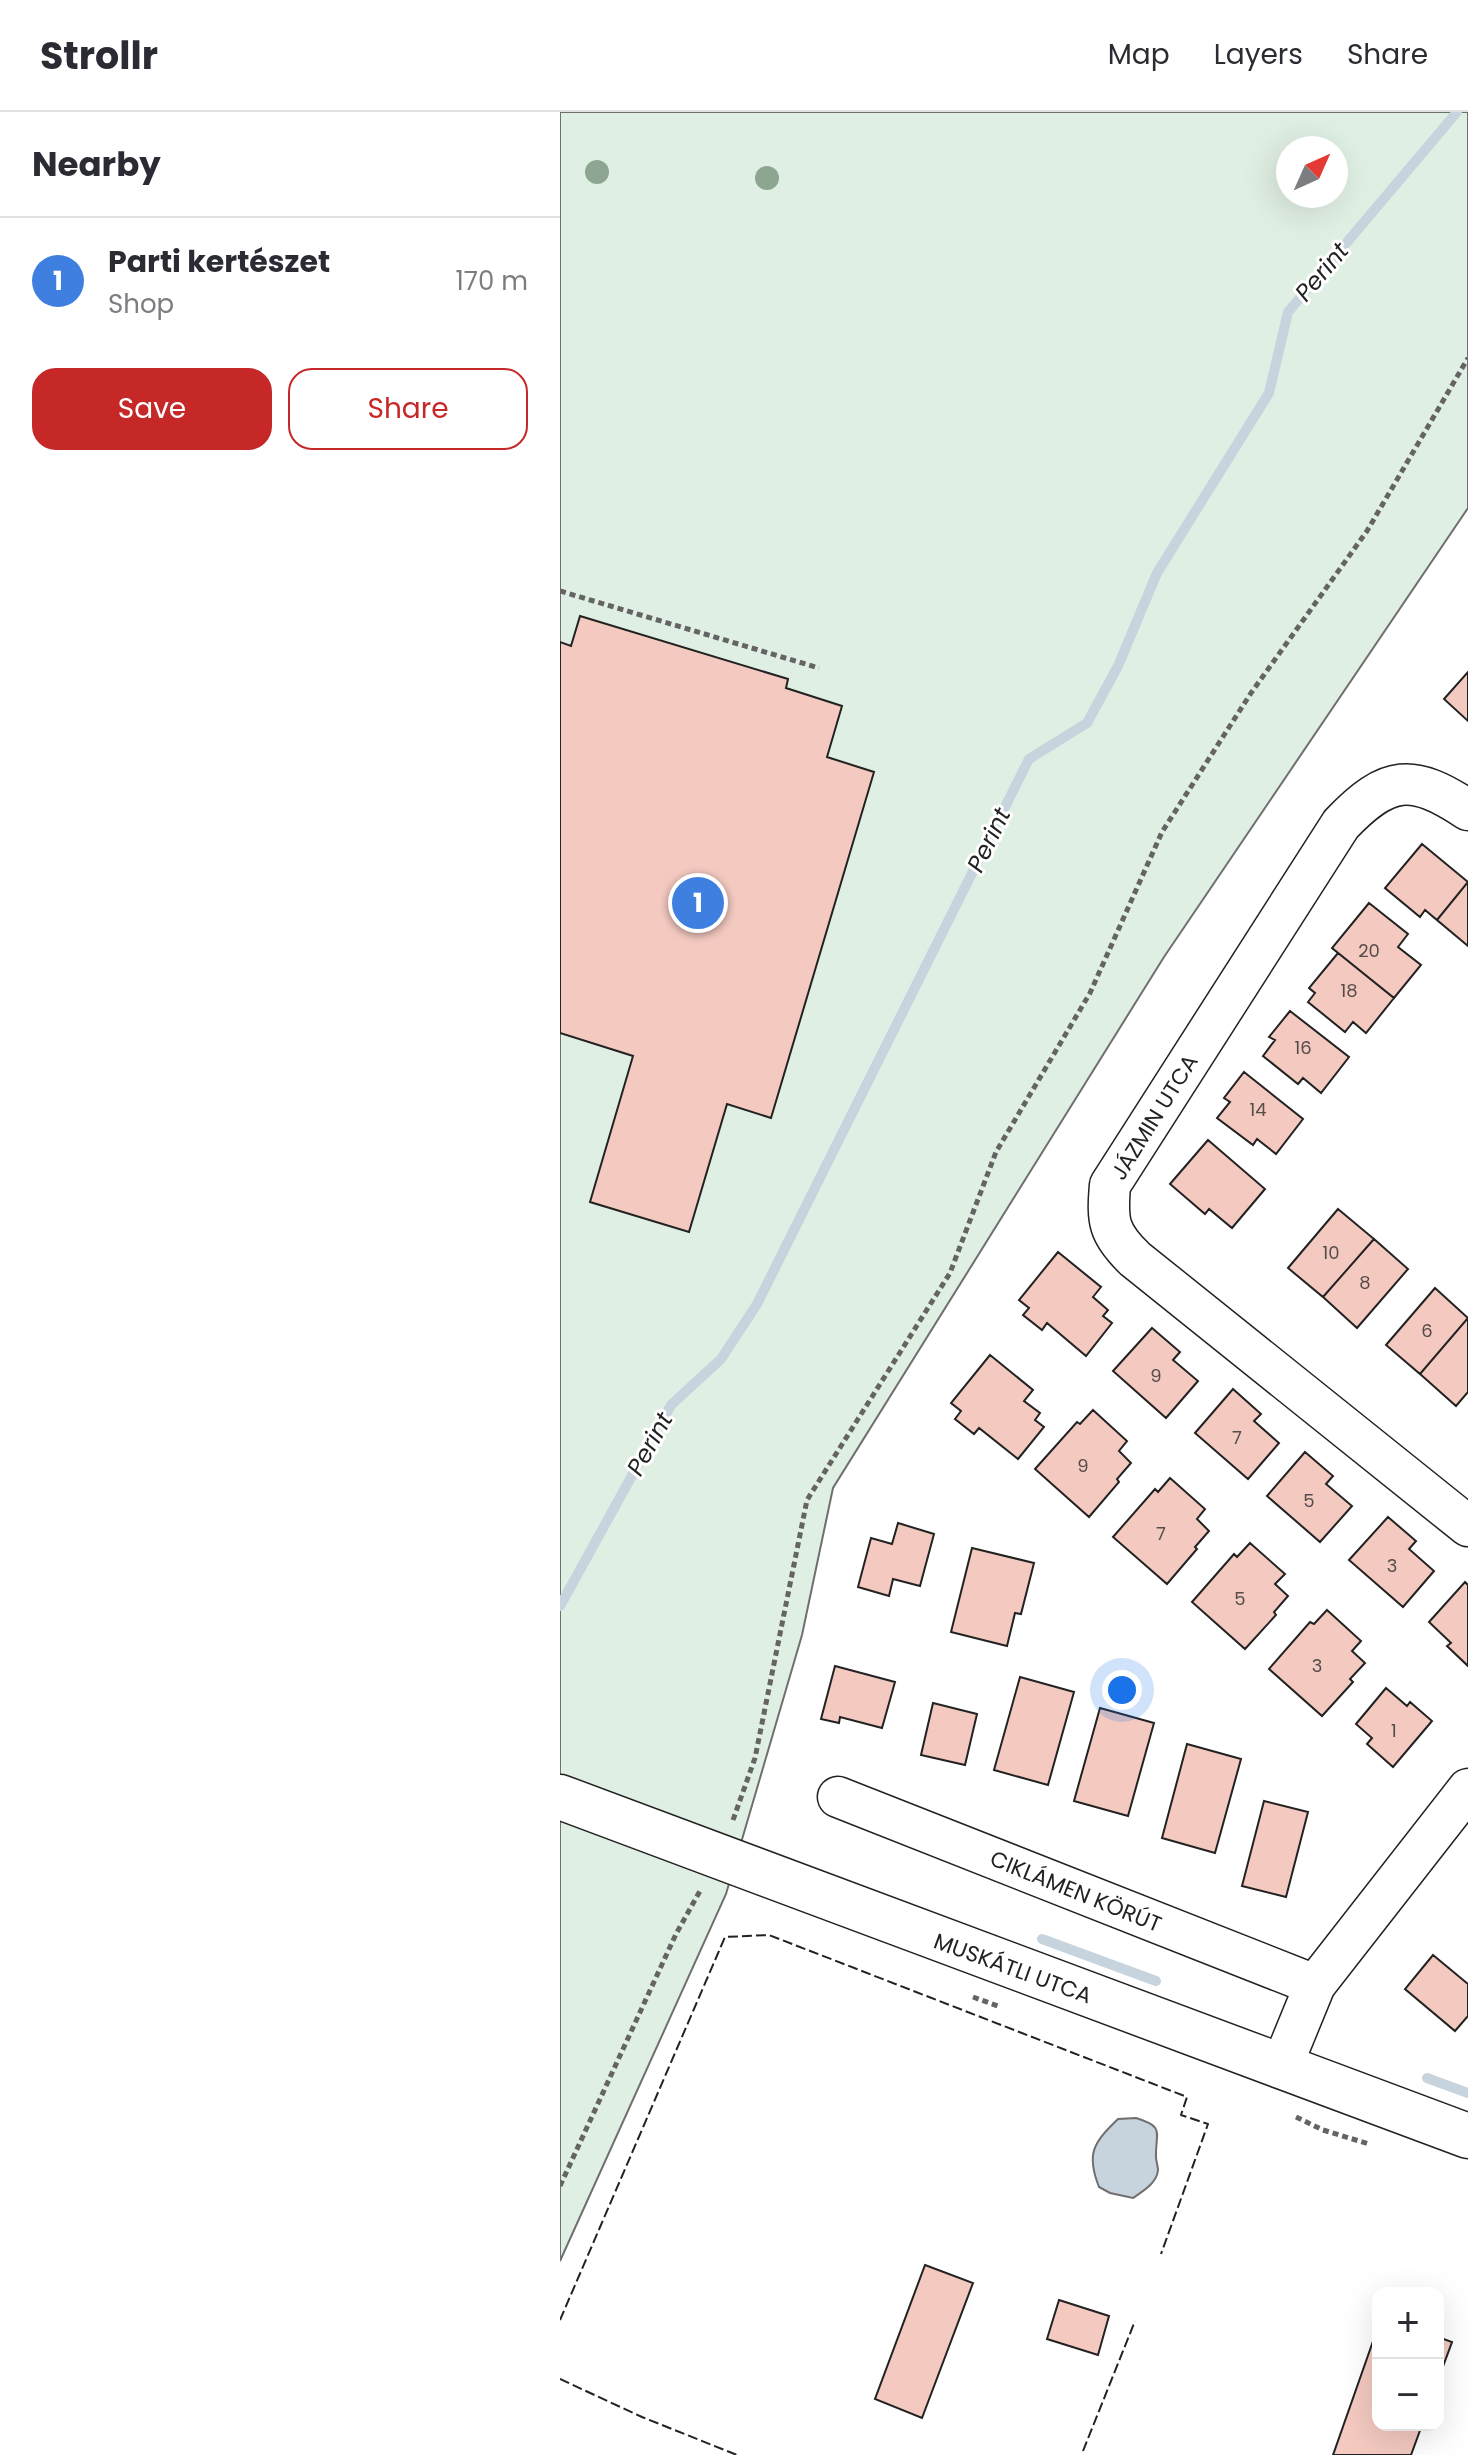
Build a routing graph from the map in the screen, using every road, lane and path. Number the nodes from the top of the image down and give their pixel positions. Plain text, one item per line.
1 (1468, 358) edge
2 (560, 591) edge
3 (819, 668) dead end
4 (1468, 810) edge
5 (1468, 1526) edge
6 (1468, 1789) edge
7 (838, 1797) dead end
8 (578, 1804) edge
9 (719, 1858) junction
10 (1315, 1985) junction
11 (1281, 2068) junction
12 (1468, 2136) edge
13 (560, 2186) edge

1 - 9 path
2 - 3 path
4 - 5 street, JÁZMIN UTCA
6 - 10 street
7 - 10 street, CIKLÁMEN KÖRÚT
8 - 9 main road, MUSKÁTLI UTCA
9 - 11 main road, MUSKÁTLI UTCA
9 - 13 path
10 - 11 street
11 - 12 main road, MUSKÁTLI UTCA

